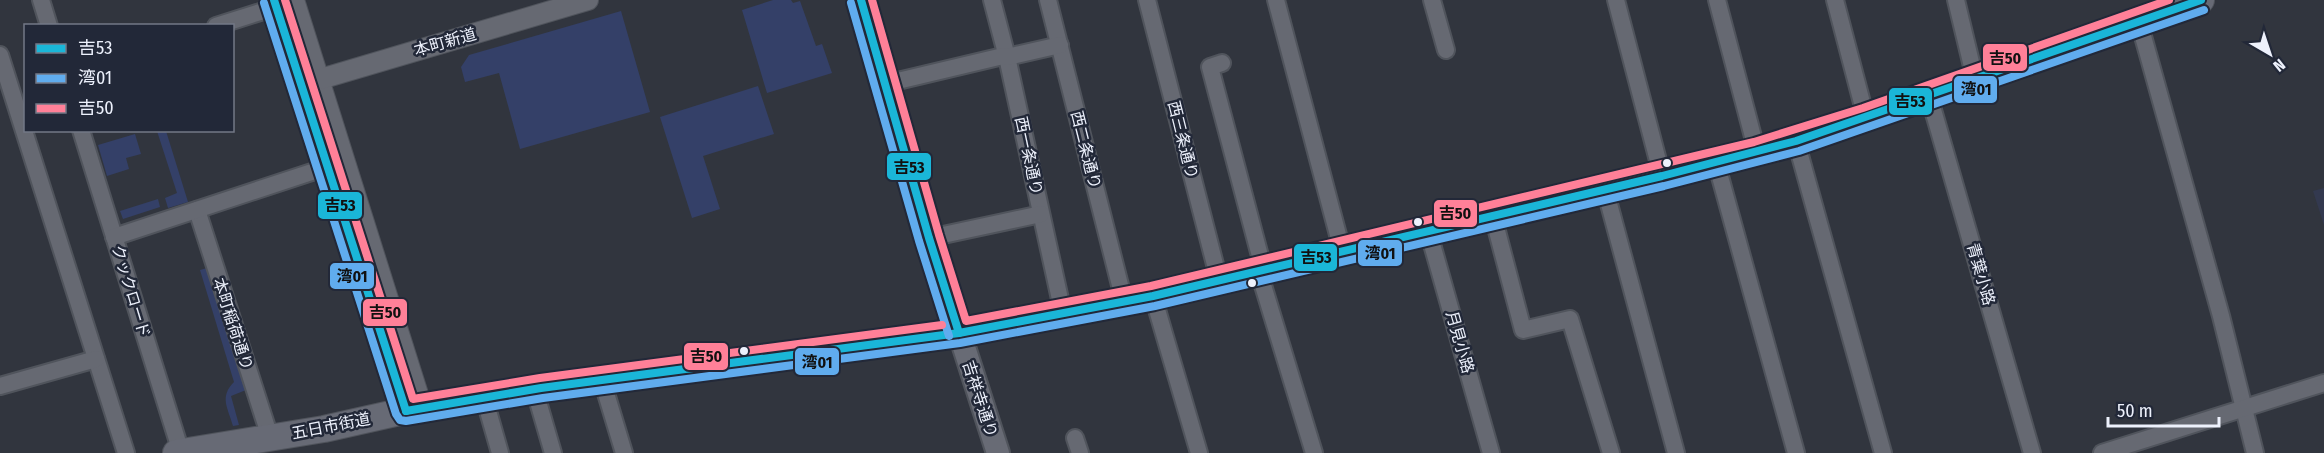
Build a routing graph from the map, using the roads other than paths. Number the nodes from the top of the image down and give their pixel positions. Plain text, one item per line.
1 (41, 0) edge
2 (588, 0) edge
3 (861, 0) edge
4 (992, 0) edge
5 (1048, 0) edge
6 (1147, 0) edge
7 (1276, 0) edge
8 (1432, 0) edge
9 (1616, 0) edge
10 (1717, 0) edge
11 (1835, 0) edge
12 (1956, 0) edge
13 (2201, 0) edge
14 (282, 2) edge
15 (2139, 22) junction
16 (48, 24) edge
17 (222, 24) edge
18 (1060, 45) junction
19 (1446, 50) dead end
20 (0, 55) edge
21 (1007, 57) junction
22 (1222, 63) dead end
23 (1976, 79) junction
24 (311, 81) junction
25 (885, 84) junction
26 (12, 86) edge
27 (1929, 96) junction
28 (1866, 118) junction
29 (24, 125) edge
30 (26, 132) edge
31 (82, 132) edge
32 (1796, 141) junction
33 (1757, 152) junction
34 (1716, 162) junction
35 (327, 167) junction
36 (1662, 176) junction
37 (1605, 189) junction
38 (197, 210) junction
39 (1041, 214) junction
40 (1493, 216) junction
41 (1428, 230) junction
42 (114, 237) junction
43 (929, 238) junction
44 (1342, 250) junction
45 (1261, 271) junction
46 (1219, 280) junction
47 (1153, 296) junction
48 (1125, 301) junction
49 (1063, 314) junction
50 (959, 333) junction
51 (96, 359) junction
52 (603, 380) junction
53 (2324, 383) edge
54 (0, 386) edge
55 (484, 397) junction
56 (539, 405) dead end
57 (414, 409) junction
58 (2244, 409) junction
59 (270, 437) junction
60 (186, 452) edge
61 (126, 453) edge
62 (500, 453) edge
63 (553, 453) edge
64 (624, 453) edge
65 (998, 453) edge
66 (1199, 453) edge
67 (1314, 453) edge
68 (1491, 453) edge
69 (1611, 453) edge
70 (1676, 453) edge
71 (1796, 453) edge
72 (1883, 453) edge
73 (2032, 453) edge
74 (2102, 453) edge
75 (2255, 453) edge

1 - 16 street
2 - 24 street, 本町新道
3 - 25 main road, 吉祥寺通り
4 - 21 street, 西一条通り
5 - 18 street, 西二条通り
6 - 46 street, 西三条通り
7 - 44 street
8 - 19 street
9 - 36 street
10 - 33 street
11 - 28 street
12 - 23 street
13 - 15 main road, 五日市街道
14 - 17 street
14 - 24 street
15 - 23 main road, 五日市街道
15 - 58 street
18 - 21 street
18 - 48 street, 西二条通り
20 - 26 street
21 - 25 street
21 - 39 street, 西一条通り
22 - 45 street
23 - 27 main road, 五日市街道
24 - 35 street
24 - 57 street
25 - 43 main road, 吉祥寺通り
26 - 29 street
27 - 28 main road, 五日市街道
27 - 73 street, 青葉小路
28 - 32 main road, 五日市街道
30 - 51 street
31 - 42 street, クックロード
32 - 33 main road, 五日市街道
32 - 72 street
33 - 34 main road, 五日市街道
34 - 36 main road, 五日市街道
34 - 71 street
35 - 38 street
35 - 57 street
36 - 37 main road, 五日市街道
37 - 40 main road, 五日市街道
37 - 70 street
38 - 42 street
38 - 59 street, 本町稲荷通り
39 - 43 street
39 - 49 street, 西一条通り
40 - 41 main road, 五日市街道
40 - 69 street
41 - 44 main road, 五日市街道
41 - 68 street, 月見小路
42 - 60 street, クックロード
43 - 50 main road, 吉祥寺通り
44 - 45 main road, 五日市街道
45 - 46 main road, 五日市街道
45 - 67 street
46 - 47 main road, 五日市街道
47 - 48 main road, 五日市街道
47 - 66 street
48 - 49 main road, 五日市街道
49 - 50 main road, 五日市街道
50 - 52 main road, 五日市街道
50 - 65 main road, 吉祥寺通り
51 - 54 street
51 - 61 street
52 - 55 main road, 五日市街道
52 - 64 street
53 - 58 street
55 - 57 main road, 五日市街道
55 - 62 street
56 - 63 street
57 - 59 main road, 五日市街道
58 - 74 street
58 - 75 street
59 - 60 main road, 五日市街道

